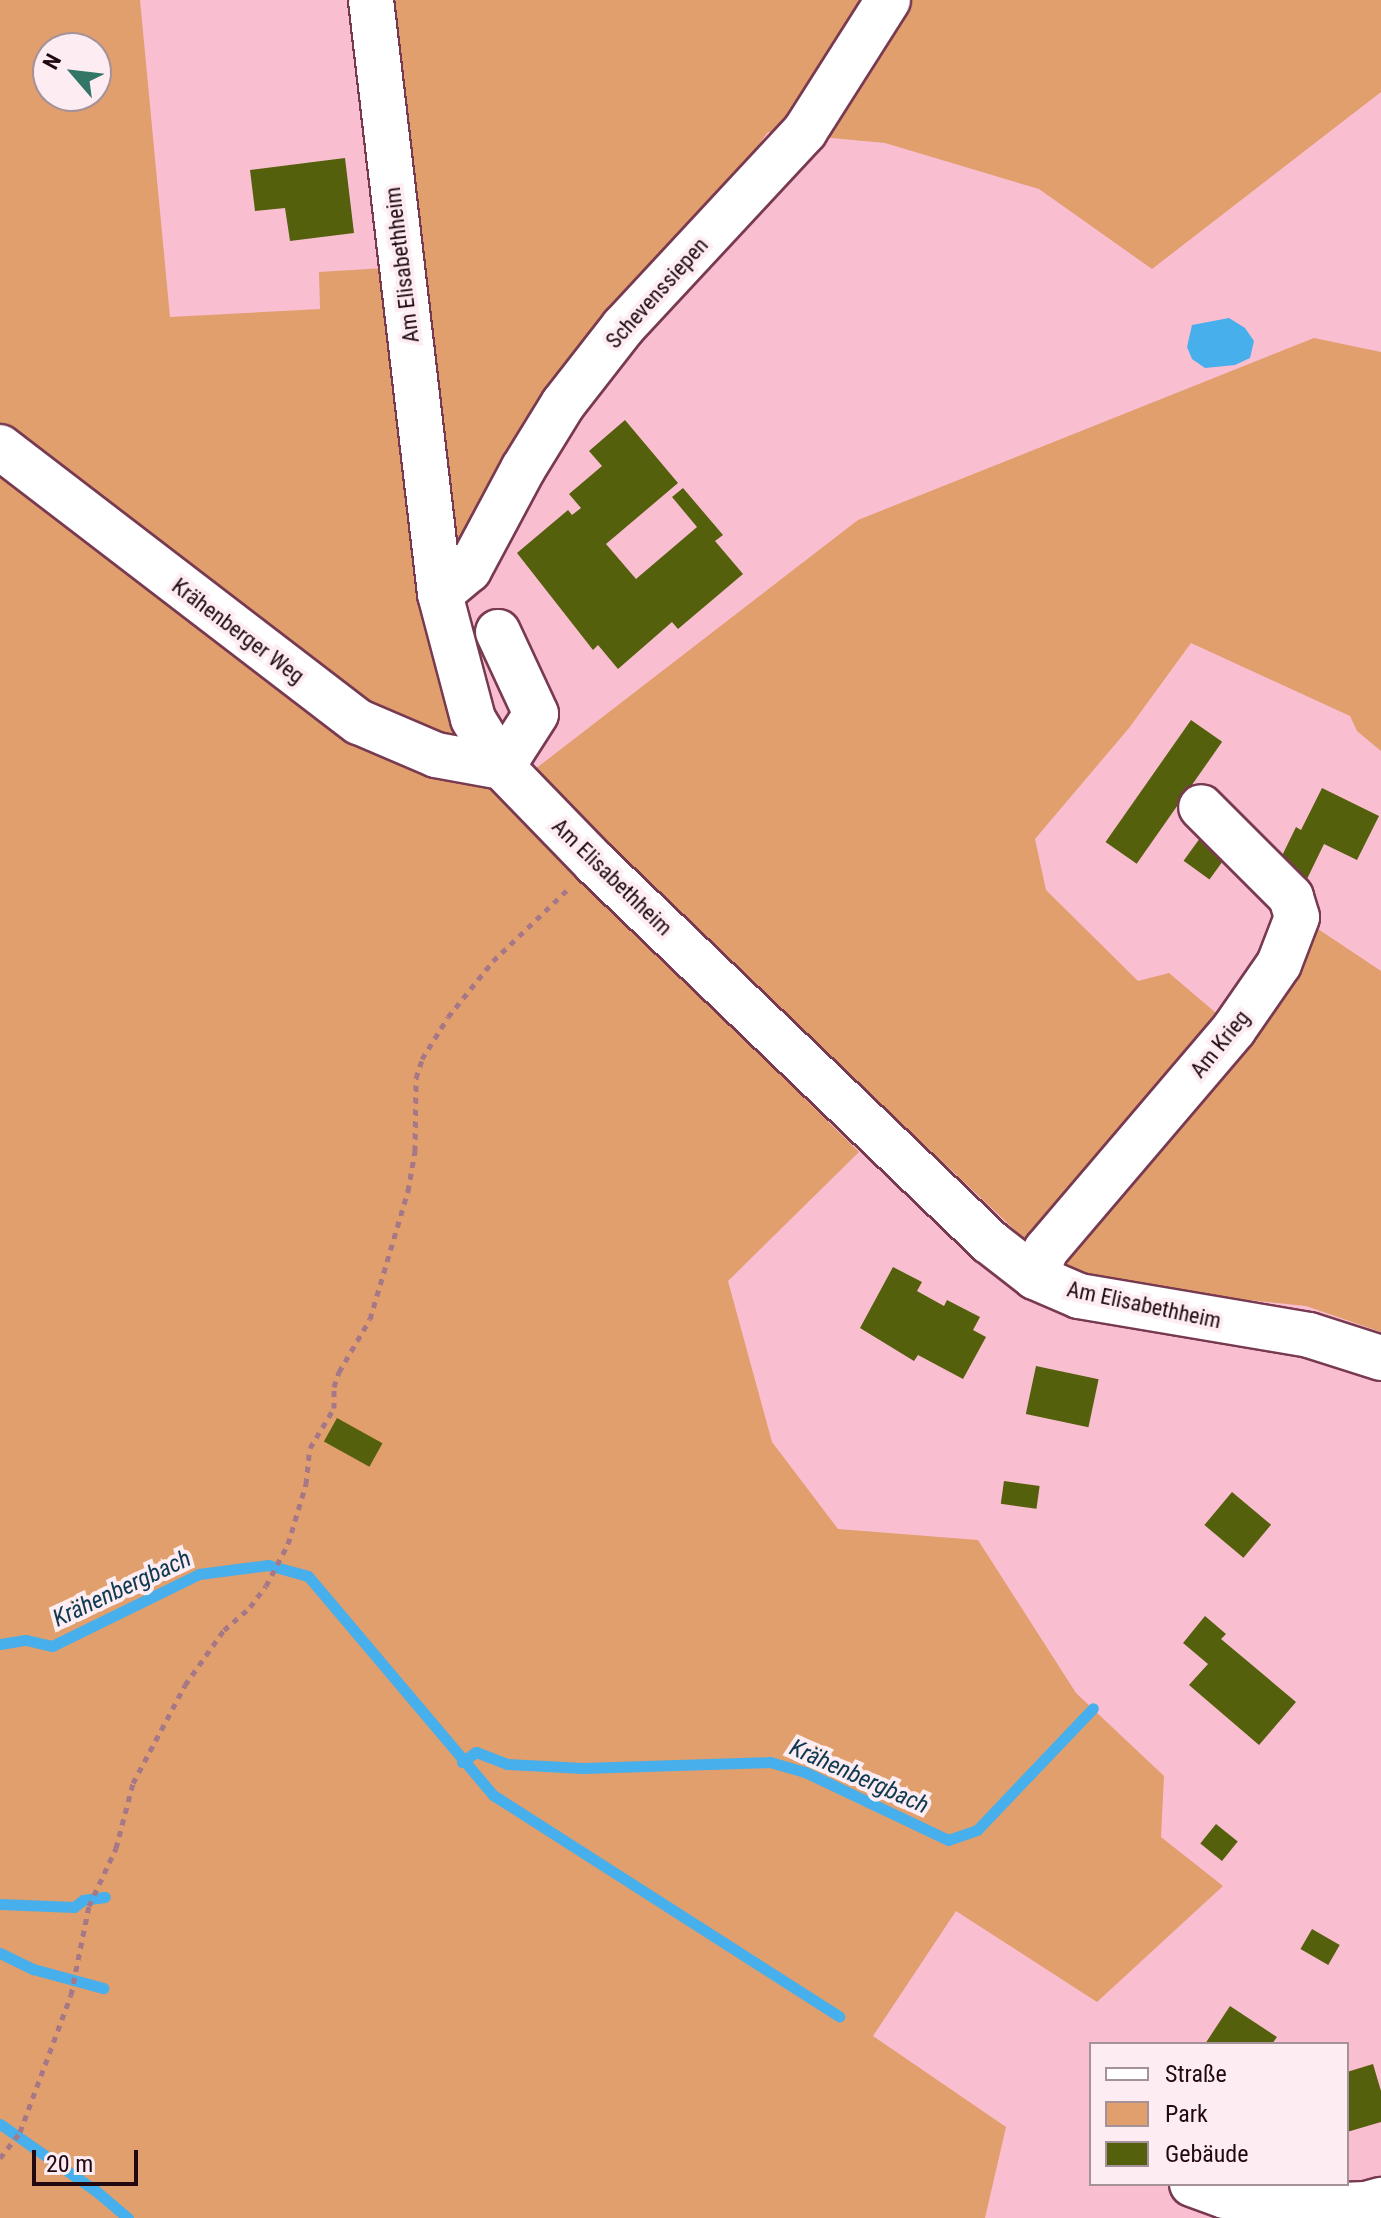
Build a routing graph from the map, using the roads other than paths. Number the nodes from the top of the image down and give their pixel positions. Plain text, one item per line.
1 (371, 0) edge
2 (888, 0) edge
3 (0, 447) edge
4 (440, 594) junction
5 (498, 632) dead end
6 (502, 767) junction
7 (1201, 807) dead end
8 (1035, 1277) junction
9 (1381, 1358) edge
10 (1198, 2186) edge
11 (1381, 2200) edge

1 - 4 street, Am Elisabethheim
2 - 4 street, Schevenssiepen
3 - 6 street, Krähenberger Weg
4 - 6 street, Am Elisabethheim
5 - 6 street
6 - 8 street, Am Elisabethheim
7 - 8 street, Am Krieg
8 - 9 street, Am Elisabethheim
10 - 11 street

